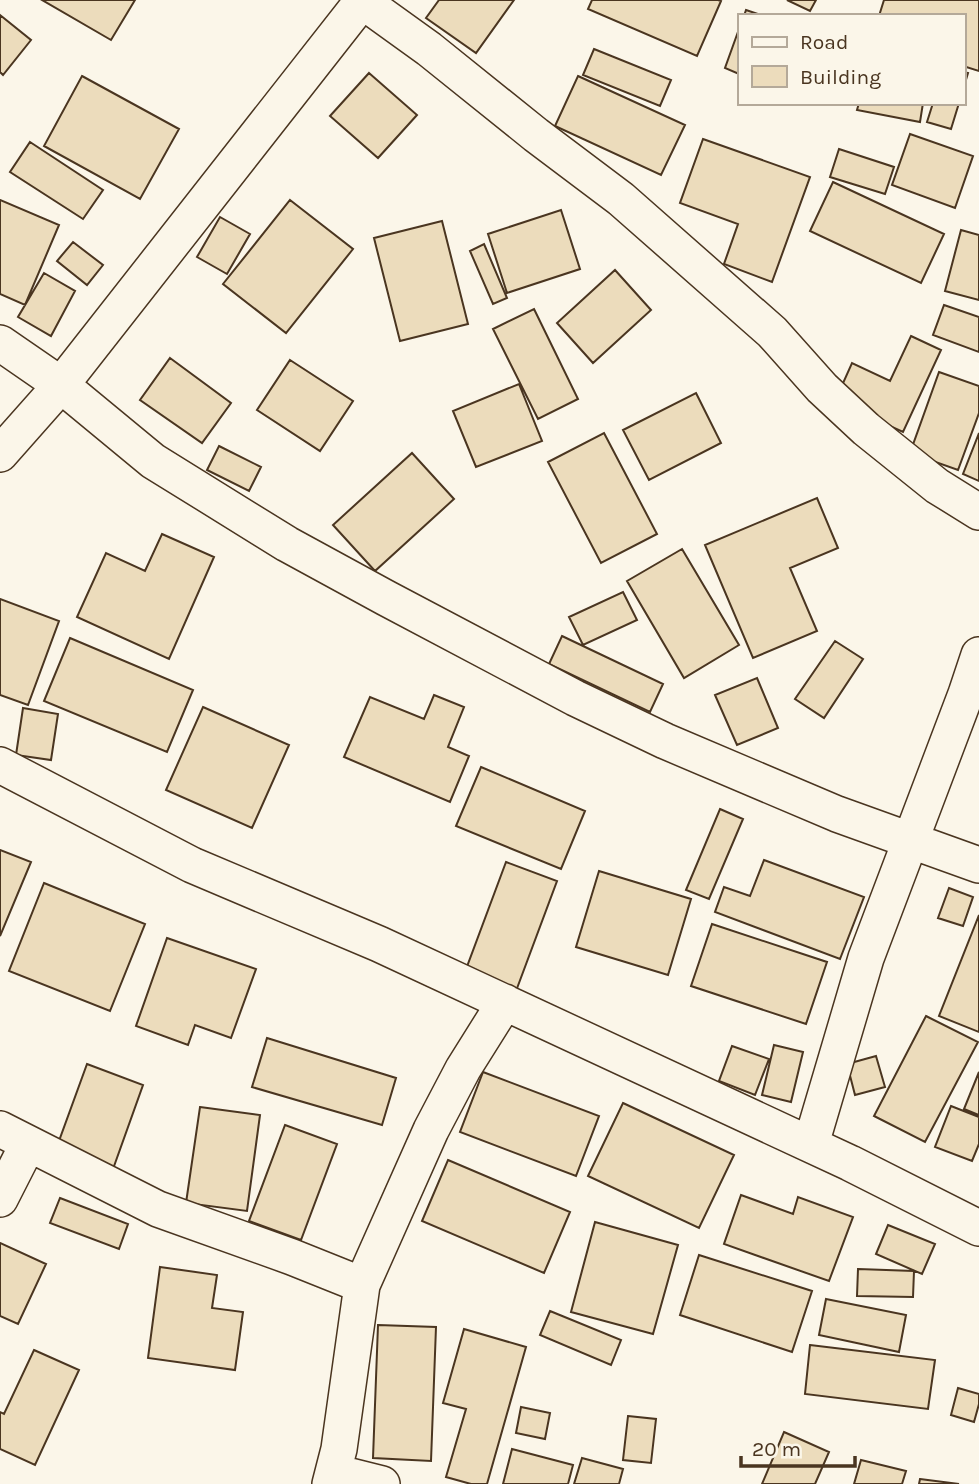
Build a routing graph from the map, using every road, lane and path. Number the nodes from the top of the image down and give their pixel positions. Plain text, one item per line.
1 (362, 0) edge
2 (0, 344) edge
3 (61, 385) junction
4 (0, 454) edge
5 (979, 512) edge
6 (979, 655) edge
7 (0, 765) edge
8 (910, 841) junction
9 (979, 865) edge
10 (505, 1002) junction
11 (14, 1136) edge
12 (811, 1144) junction
13 (0, 1199) edge
14 (979, 1228) edge
15 (362, 1285) junction
16 (332, 1478) edge
17 (382, 1484) edge

1 - 3 street
1 - 5 street
2 - 3 street
3 - 4 street
3 - 8 street
6 - 8 street
7 - 10 street
8 - 9 street
8 - 12 street
10 - 12 street
10 - 15 street
11 - 13 street
11 - 15 street
12 - 14 street
15 - 16 street
16 - 17 street

